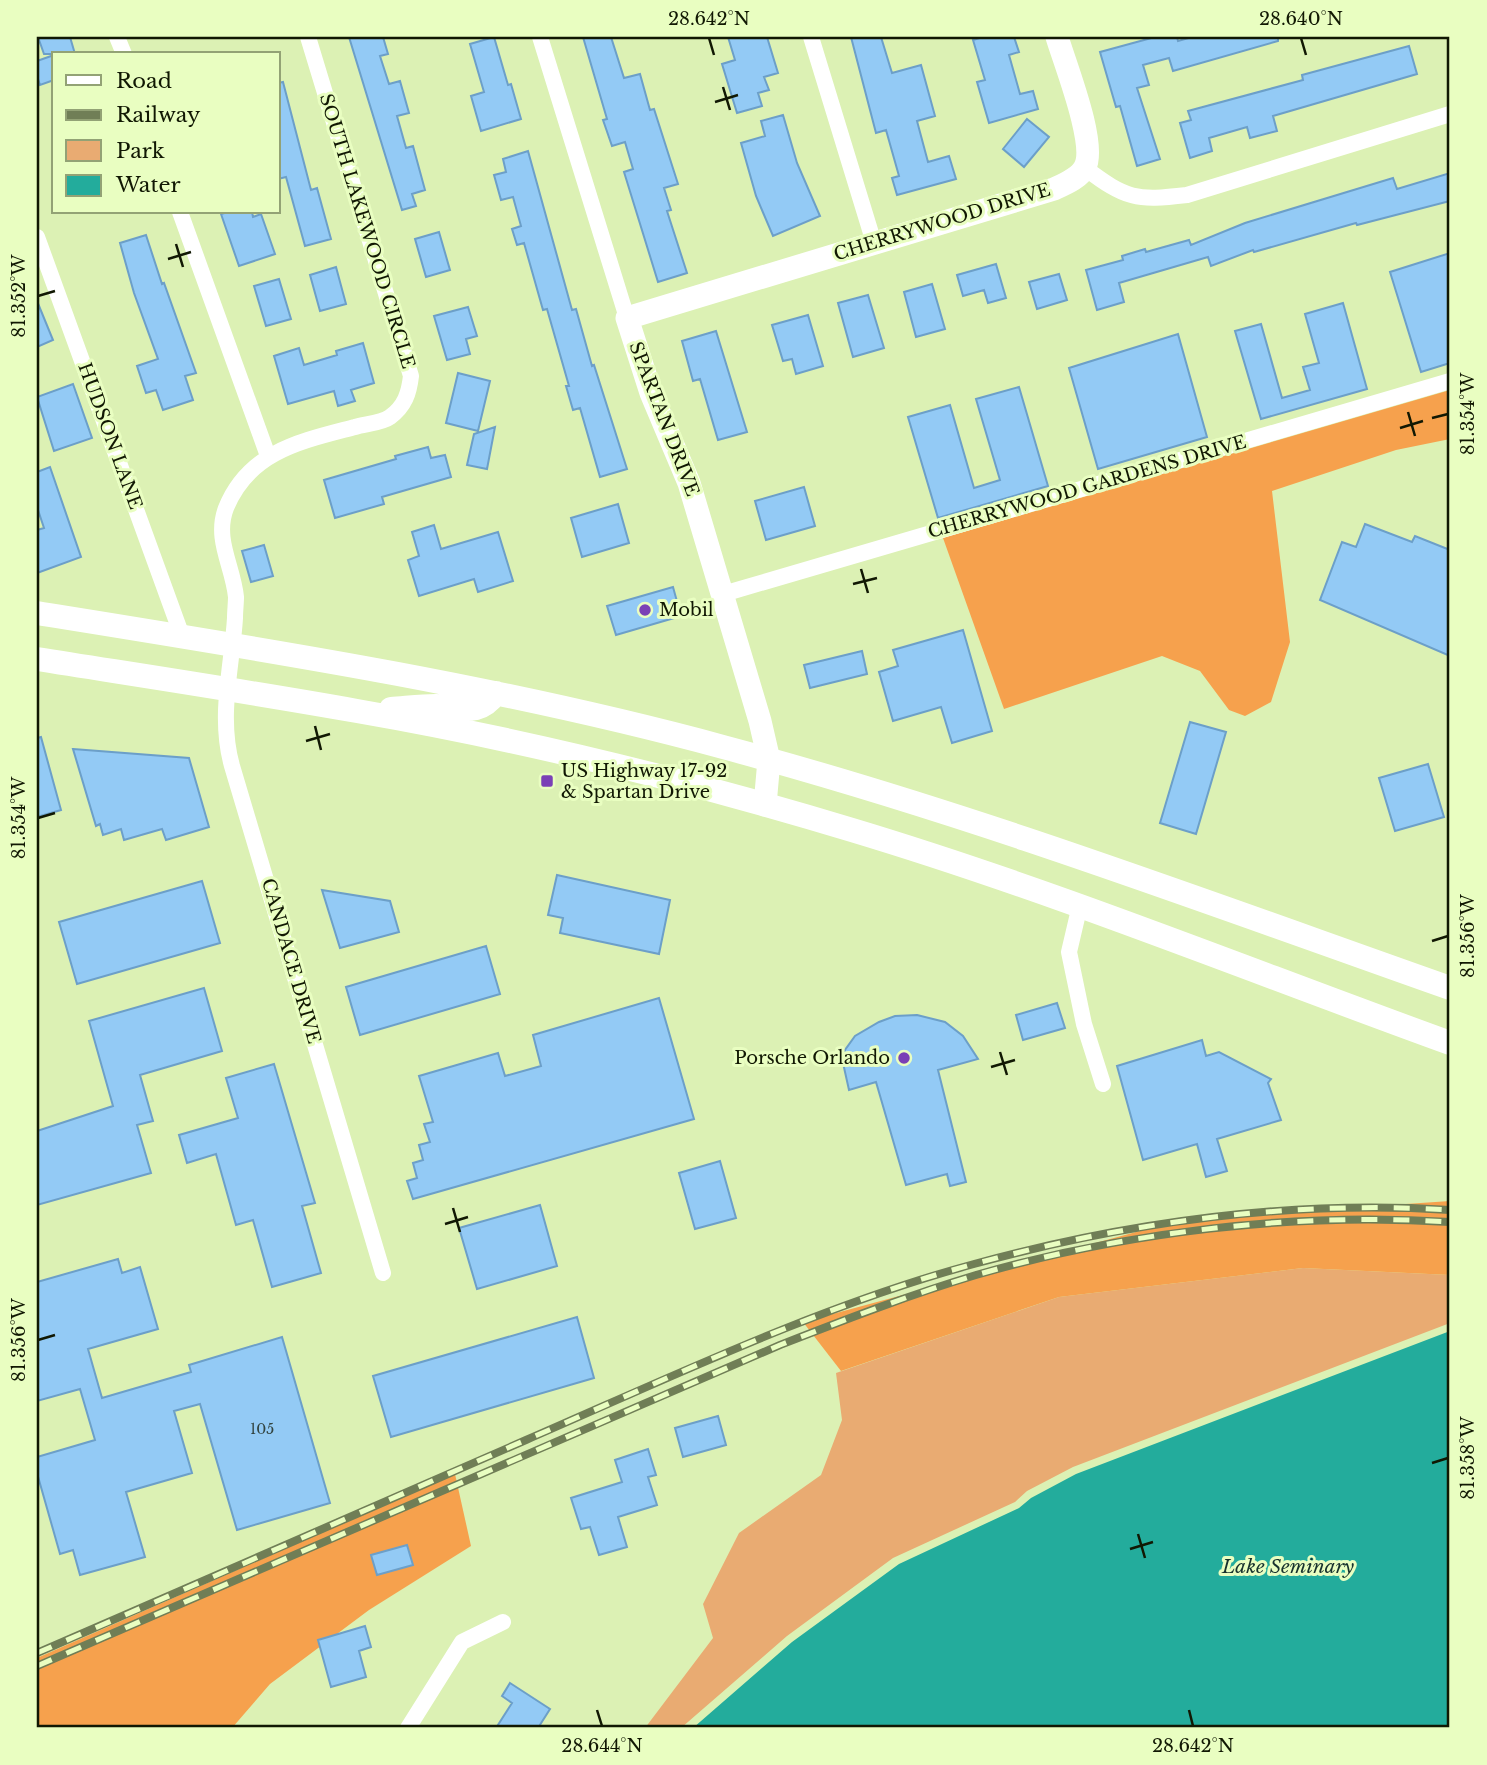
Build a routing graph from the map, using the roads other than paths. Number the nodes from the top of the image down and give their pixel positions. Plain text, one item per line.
1 (308, 37) edge
2 (540, 37) edge
3 (811, 37) edge
4 (1057, 37) edge
5 (1450, 114) edge
6 (1085, 168) junction
7 (181, 214) edge
8 (37, 237) edge
9 (874, 243) junction
10 (627, 318) junction
11 (1450, 381) edge
12 (268, 456) junction
13 (723, 594) junction
14 (37, 612) edge
15 (182, 636) junction
16 (234, 646) junction
17 (37, 659) edge
18 (227, 690) junction
19 (496, 693) junction
20 (359, 711) junction
21 (769, 760) junction
22 (765, 805) junction
23 (1080, 905) junction
24 (1450, 988) edge
25 (1449, 1043) edge
26 (1103, 1084) dead end
27 (383, 1273) dead end
28 (503, 1622) dead end
29 (408, 1728) edge

1 - 12 street, SOUTH LAKEWOOD CIRCLE
2 - 10 street, SPARTAN DRIVE
3 - 9 street
4 - 6 street
5 - 6 street
6 - 9 street, CHERRYWOOD DRIVE
7 - 12 street
8 - 15 street, HUDSON LANE
9 - 10 street, CHERRYWOOD DRIVE
10 - 13 street, SPARTAN DRIVE
11 - 13 street, CHERRYWOOD GARDENS DRIVE
12 - 16 street, CANDACE DRIVE
13 - 21 street, SPARTAN DRIVE
14 - 15 main road
15 - 16 main road
16 - 18 street, CANDACE DRIVE
16 - 19 main road
17 - 18 main road
18 - 20 main road
18 - 27 street, CANDACE DRIVE
19 - 20 main road
19 - 21 main road
20 - 22 main road
21 - 22 street, SPARTAN DRIVE
21 - 24 main road
22 - 23 main road
23 - 25 main road
23 - 26 street
28 - 29 street

